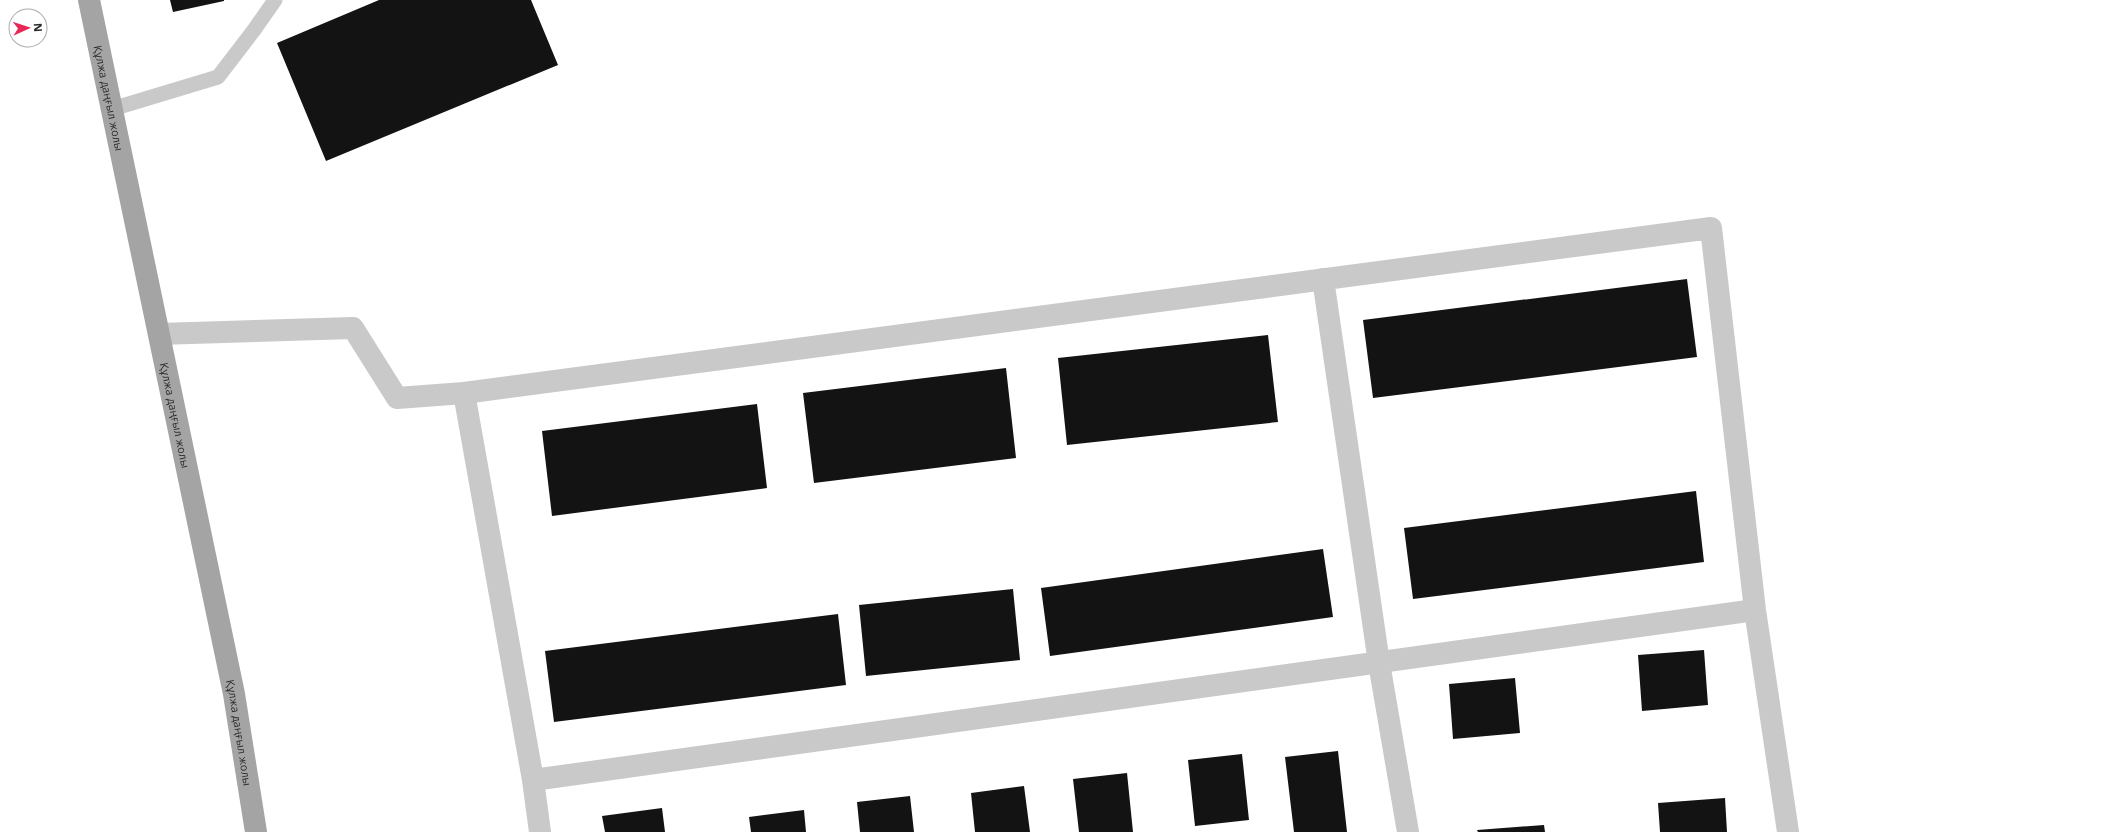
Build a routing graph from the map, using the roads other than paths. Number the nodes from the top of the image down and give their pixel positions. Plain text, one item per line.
1 (89, 0) edge
2 (275, 0) edge
3 (112, 109) junction
4 (1323, 279) junction
5 (159, 334) junction
6 (464, 393) junction
7 (1755, 610) junction
8 (1379, 663) junction
9 (533, 780) junction
10 (256, 832) edge
11 (540, 832) edge
12 (1408, 832) edge
13 (1788, 832) edge

1 - 3 main road, Құлжа даңғыл жолы
2 - 3 lane
3 - 5 main road, Құлжа даңғыл жолы
4 - 6 street
4 - 7 street
4 - 8 street
5 - 6 street
5 - 10 main road, Құлжа даңғыл жолы
6 - 9 street
7 - 8 street
7 - 13 street
8 - 9 street
8 - 12 street
9 - 11 street

